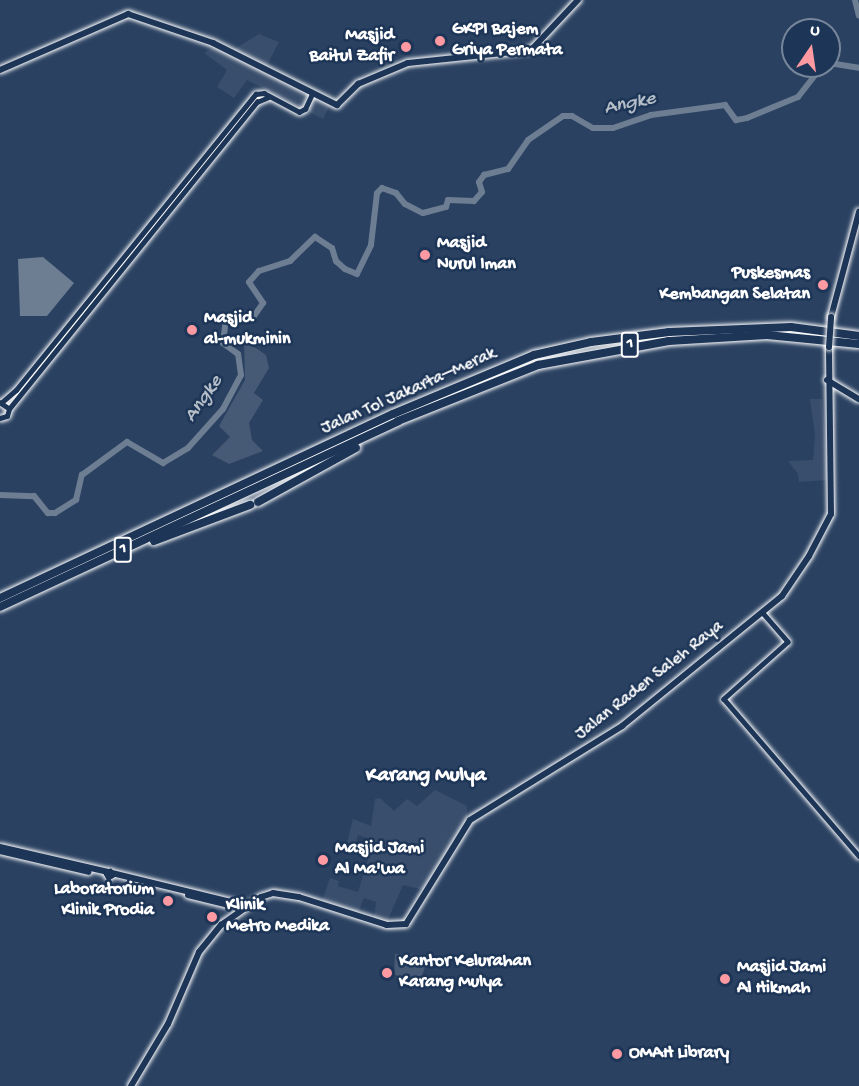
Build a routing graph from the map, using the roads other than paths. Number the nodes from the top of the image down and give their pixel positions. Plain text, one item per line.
1 (578, 0) edge
2 (0, 70) edge
3 (312, 94) junction
4 (242, 115) junction
5 (859, 212) edge
6 (859, 334) edge
7 (859, 344) edge
8 (827, 381) junction
9 (859, 399) edge
10 (0, 403) edge
11 (9, 409) junction
12 (0, 418) edge
13 (376, 433) junction
14 (0, 598) edge
15 (0, 607) edge
16 (0, 612) edge
17 (763, 613) junction
18 (0, 849) edge
19 (859, 856) edge
20 (245, 907) junction
21 (131, 1086) edge

1 - 3 main road
2 - 3 main road
3 - 4 street
4 - 10 street
4 - 11 street
5 - 8 main road, Jalan Raden Saleh Raya, bridge
6 - 14 highway, Jalan Tol Jakarta–Merak / 1
7 - 13 highway, Jalan Tol Jakarta–Merak / 1
8 - 9 main road
8 - 17 main road, Jalan Raden Saleh Raya
10 - 11 street
11 - 12 street
13 - 15 highway, Jalan Tol Jakarta–Merak / 1
13 - 16 highway
17 - 19 street
17 - 20 main road, Jalan Raden Saleh Raya
18 - 20 main road
20 - 21 main road, Jalan Raden Saleh Raya

